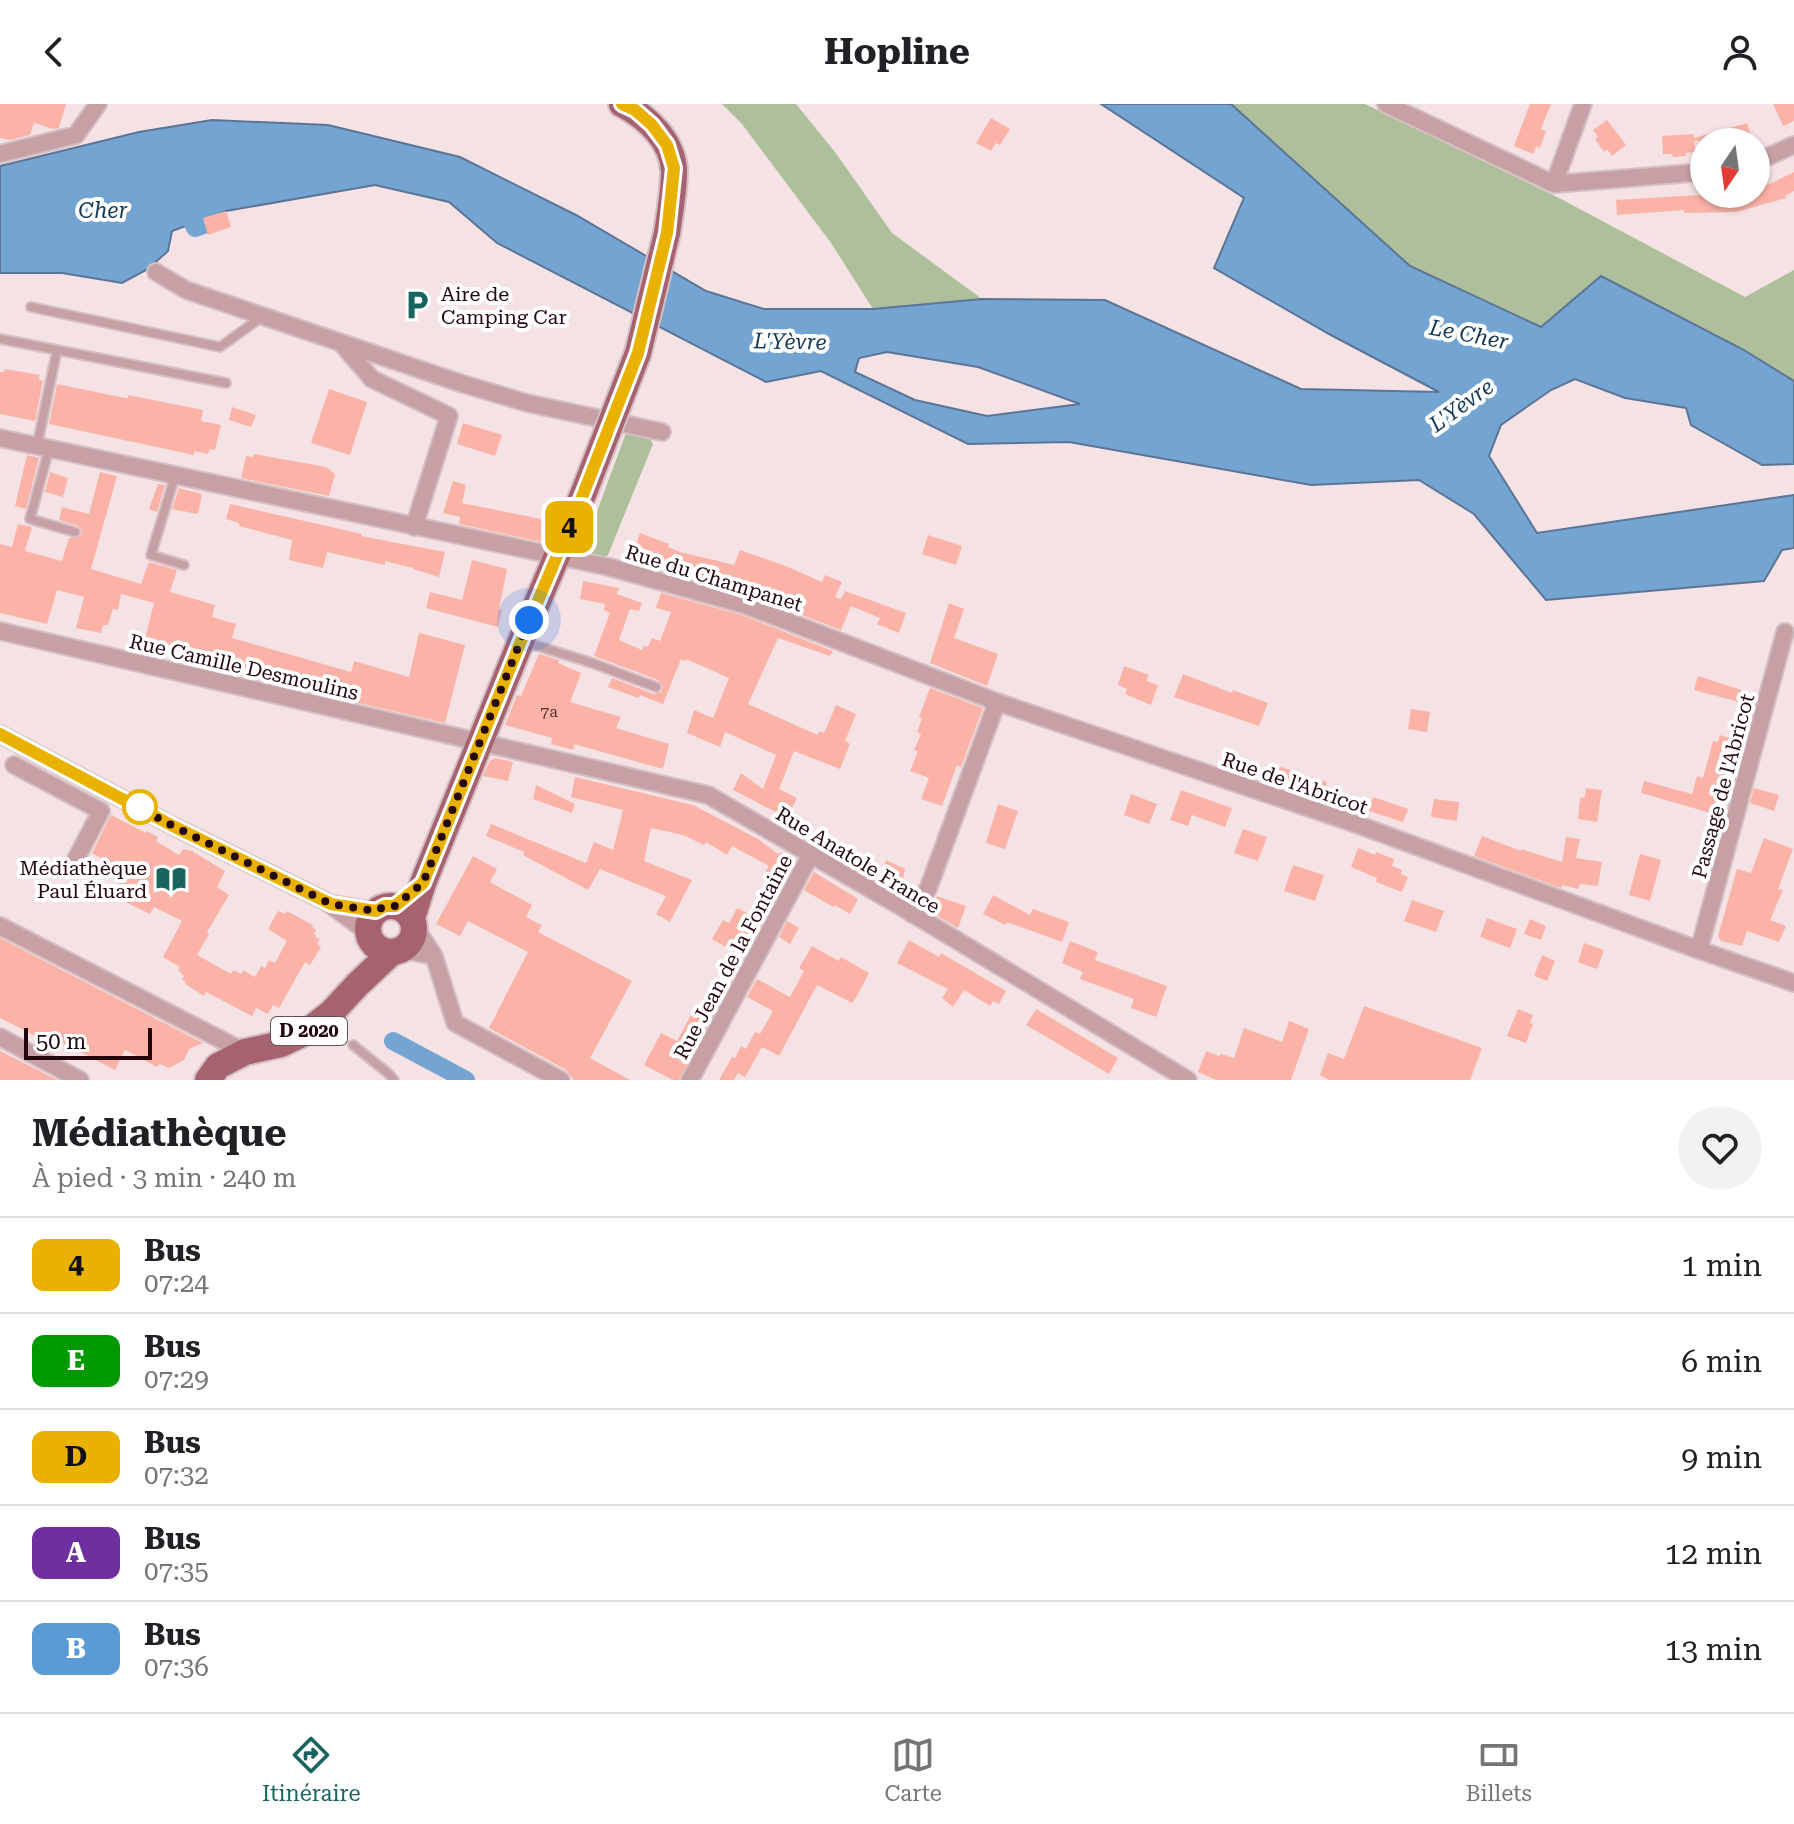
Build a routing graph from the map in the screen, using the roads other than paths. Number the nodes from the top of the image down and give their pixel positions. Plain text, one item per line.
1 (98, 104) edge
2 (622, 104) edge
3 (1386, 104) edge
4 (1583, 104) edge
5 (1794, 145) edge
6 (0, 154) edge
7 (1770, 156) edge
8 (1690, 173) edge
9 (1554, 184) junction
10 (156, 272) dead end
11 (31, 307) dead end
12 (263, 316) junction
13 (0, 339) edge
14 (340, 342) junction
15 (57, 350) junction
16 (226, 383) dead end
17 (662, 432) dead end
18 (0, 438) edge
19 (43, 448) junction
20 (175, 476) junction
21 (414, 527) junction
22 (75, 532) dead end
23 (557, 555) junction
24 (184, 565) dead end
25 (0, 631) edge
26 (1785, 632) dead end
27 (521, 641) junction
28 (656, 687) dead end
29 (997, 702) junction
30 (0, 734) edge
31 (480, 743) junction
32 (14, 765) dead end
33 (811, 854) junction
34 (76, 859) dead end
35 (912, 914) junction
36 (0, 926) edge
37 (391, 930) junction
38 (1699, 950) junction
39 (434, 956) junction
40 (1794, 983) edge
41 (0, 1037) edge
42 (353, 1045) dead end
43 (245, 1052) junction
44 (80, 1080) edge
45 (208, 1080) edge
46 (394, 1080) edge
47 (561, 1080) edge
48 (690, 1080) edge
49 (1188, 1080) edge

1 - 6 street
2 - 23 main road, bridge
3 - 9 street
4 - 9 street
5 - 7 street
8 - 9 street
10 - 12 street
11 - 12 lane
12 - 14 street
13 - 15 lane
14 - 17 street
14 - 21 street
15 - 16 lane
15 - 19 lane
18 - 19 street, Rue du Champanet
19 - 20 street, Rue du Champanet
19 - 22 lane
20 - 21 street, Rue du Champanet
20 - 24 lane
21 - 23 street, Rue du Champanet
23 - 27 main road
23 - 29 street, Rue du Champanet
25 - 31 street, Rue Camille Desmoulins
26 - 38 street, Passage de l'Abricot
27 - 28 lane
27 - 31 main road
29 - 35 street
29 - 38 street, Rue de l'Abricot
30 - 37 street
31 - 33 street, Rue Anatole France
31 - 37 main road
32 - 34 street
33 - 35 street, Rue Anatole France
33 - 48 street, Rue Jean de la Fontaine
35 - 49 street, Rue Anatole France
36 - 43 street
37 - 39 street
37 - 39 street
37 - 43 main road, D 2020
38 - 40 street, Rue de l'Abricot
39 - 47 street
41 - 44 street
42 - 46 lane
43 - 45 main road, D 2020

